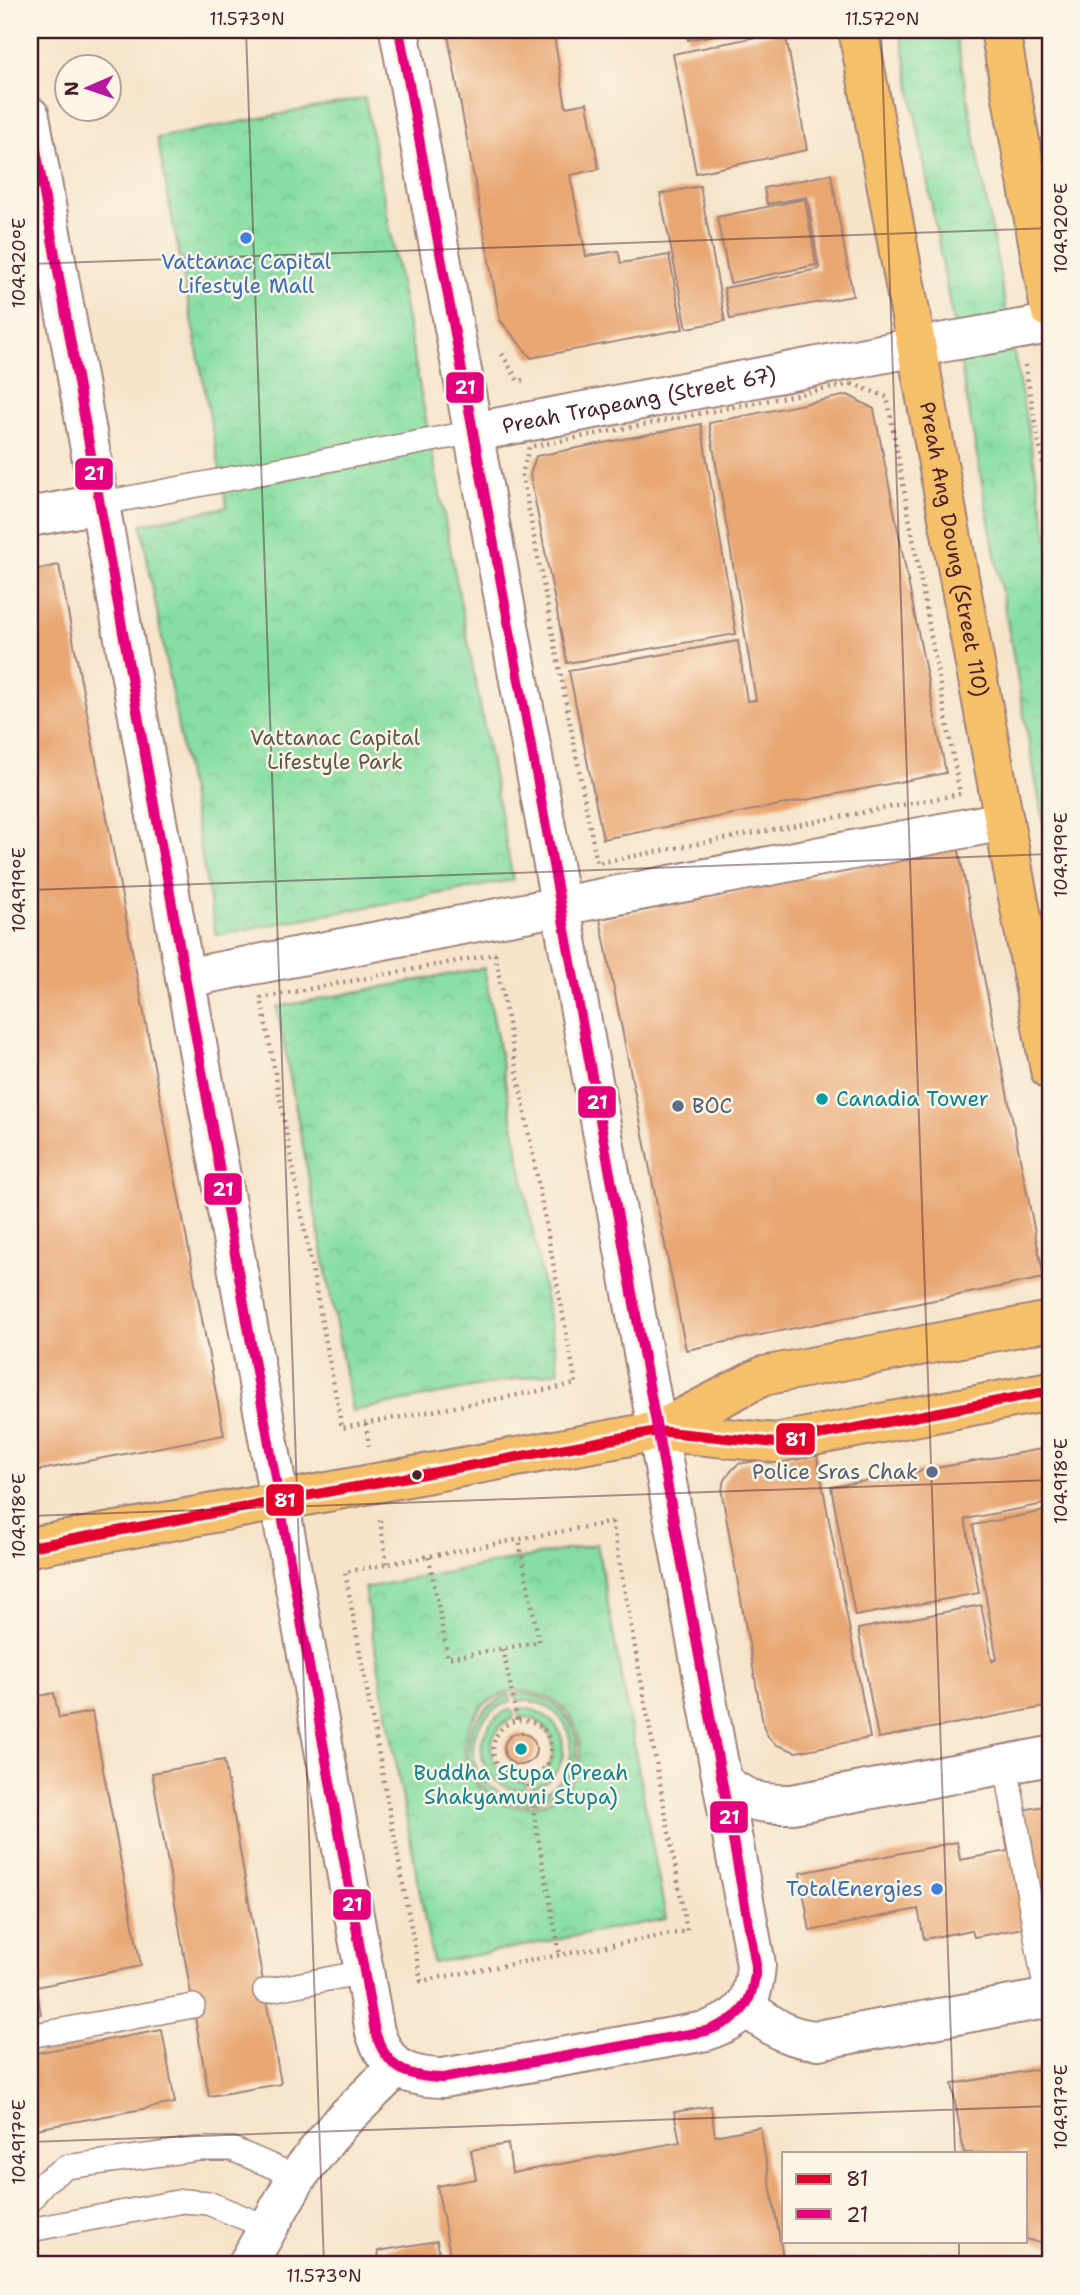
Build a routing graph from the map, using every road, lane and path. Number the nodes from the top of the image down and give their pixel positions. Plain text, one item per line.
1 (399, 30) edge
2 (858, 30) edge
3 (1000, 30) edge
4 (30, 116) edge
5 (1050, 309) edge
6 (1050, 324) edge
7 (500, 344) dead end
8 (916, 347) junction
9 (1024, 356) dead end
10 (531, 378) dead end
11 (474, 432) junction
12 (1050, 502) edge
13 (99, 504) junction
14 (30, 517) edge
15 (1004, 821) junction
16 (597, 863) joint
17 (561, 906) junction
18 (185, 978) junction
19 (1050, 1070) edge
20 (1050, 1321) edge
21 (1050, 1391) edge
22 (342, 1428) joint
23 (657, 1431) junction
24 (277, 1502) junction
25 (519, 1540) junction
26 (30, 1548) edge
27 (429, 1556) junction
28 (503, 1648) junction
29 (517, 1720) junction
30 (1050, 1756) edge
31 (1006, 1765) junction
32 (527, 1779) junction
33 (722, 1782) junction
34 (560, 1955) junction
35 (364, 1972) junction
36 (265, 1991) dead end
37 (1049, 1999) edge
38 (193, 2006) dead end
39 (745, 2007) junction
40 (30, 2036) edge
41 (396, 2068) junction
42 (297, 2177) junction
43 (30, 2201) edge
44 (30, 2230) edge
45 (255, 2254) edge

1 - 11 street
2 - 8 main road, Preah Ang Doung (Street 110)
3 - 5 main road
4 - 13 street
6 - 8 street, Preah Trapeang (Street 67)
7 - 10 path
8 - 11 street, Preah Trapeang (Street 67)
8 - 15 main road, Preah Ang Doung (Street 110)
9 - 12 path
11 - 13 lane, Preah Trapeang (Street 67)
11 - 17 street
13 - 14 street, Preah Trapeang (Street 67)
13 - 18 street
15 - 17 street
15 - 19 main road, Preah Ang Doung (Street 110)
16 - 16 path
17 - 18 street
17 - 23 street
18 - 24 street
20 - 23 main road
21 - 23 main road
22 - 22 path
23 - 24 main road
23 - 33 street
24 - 26 main road
24 - 35 street
25 - 27 path
25 - 28 path
25 - 34 path
27 - 28 path
27 - 34 path
28 - 29 path
29 - 32 path
29 - 32 path
30 - 31 street
31 - 33 street
31 - 37 lane
32 - 34 path
33 - 39 street
35 - 36 lane
35 - 41 street
37 - 39 street
38 - 40 lane
39 - 41 street
41 - 42 street
42 - 43 lane
42 - 45 street
44 - 45 lane

